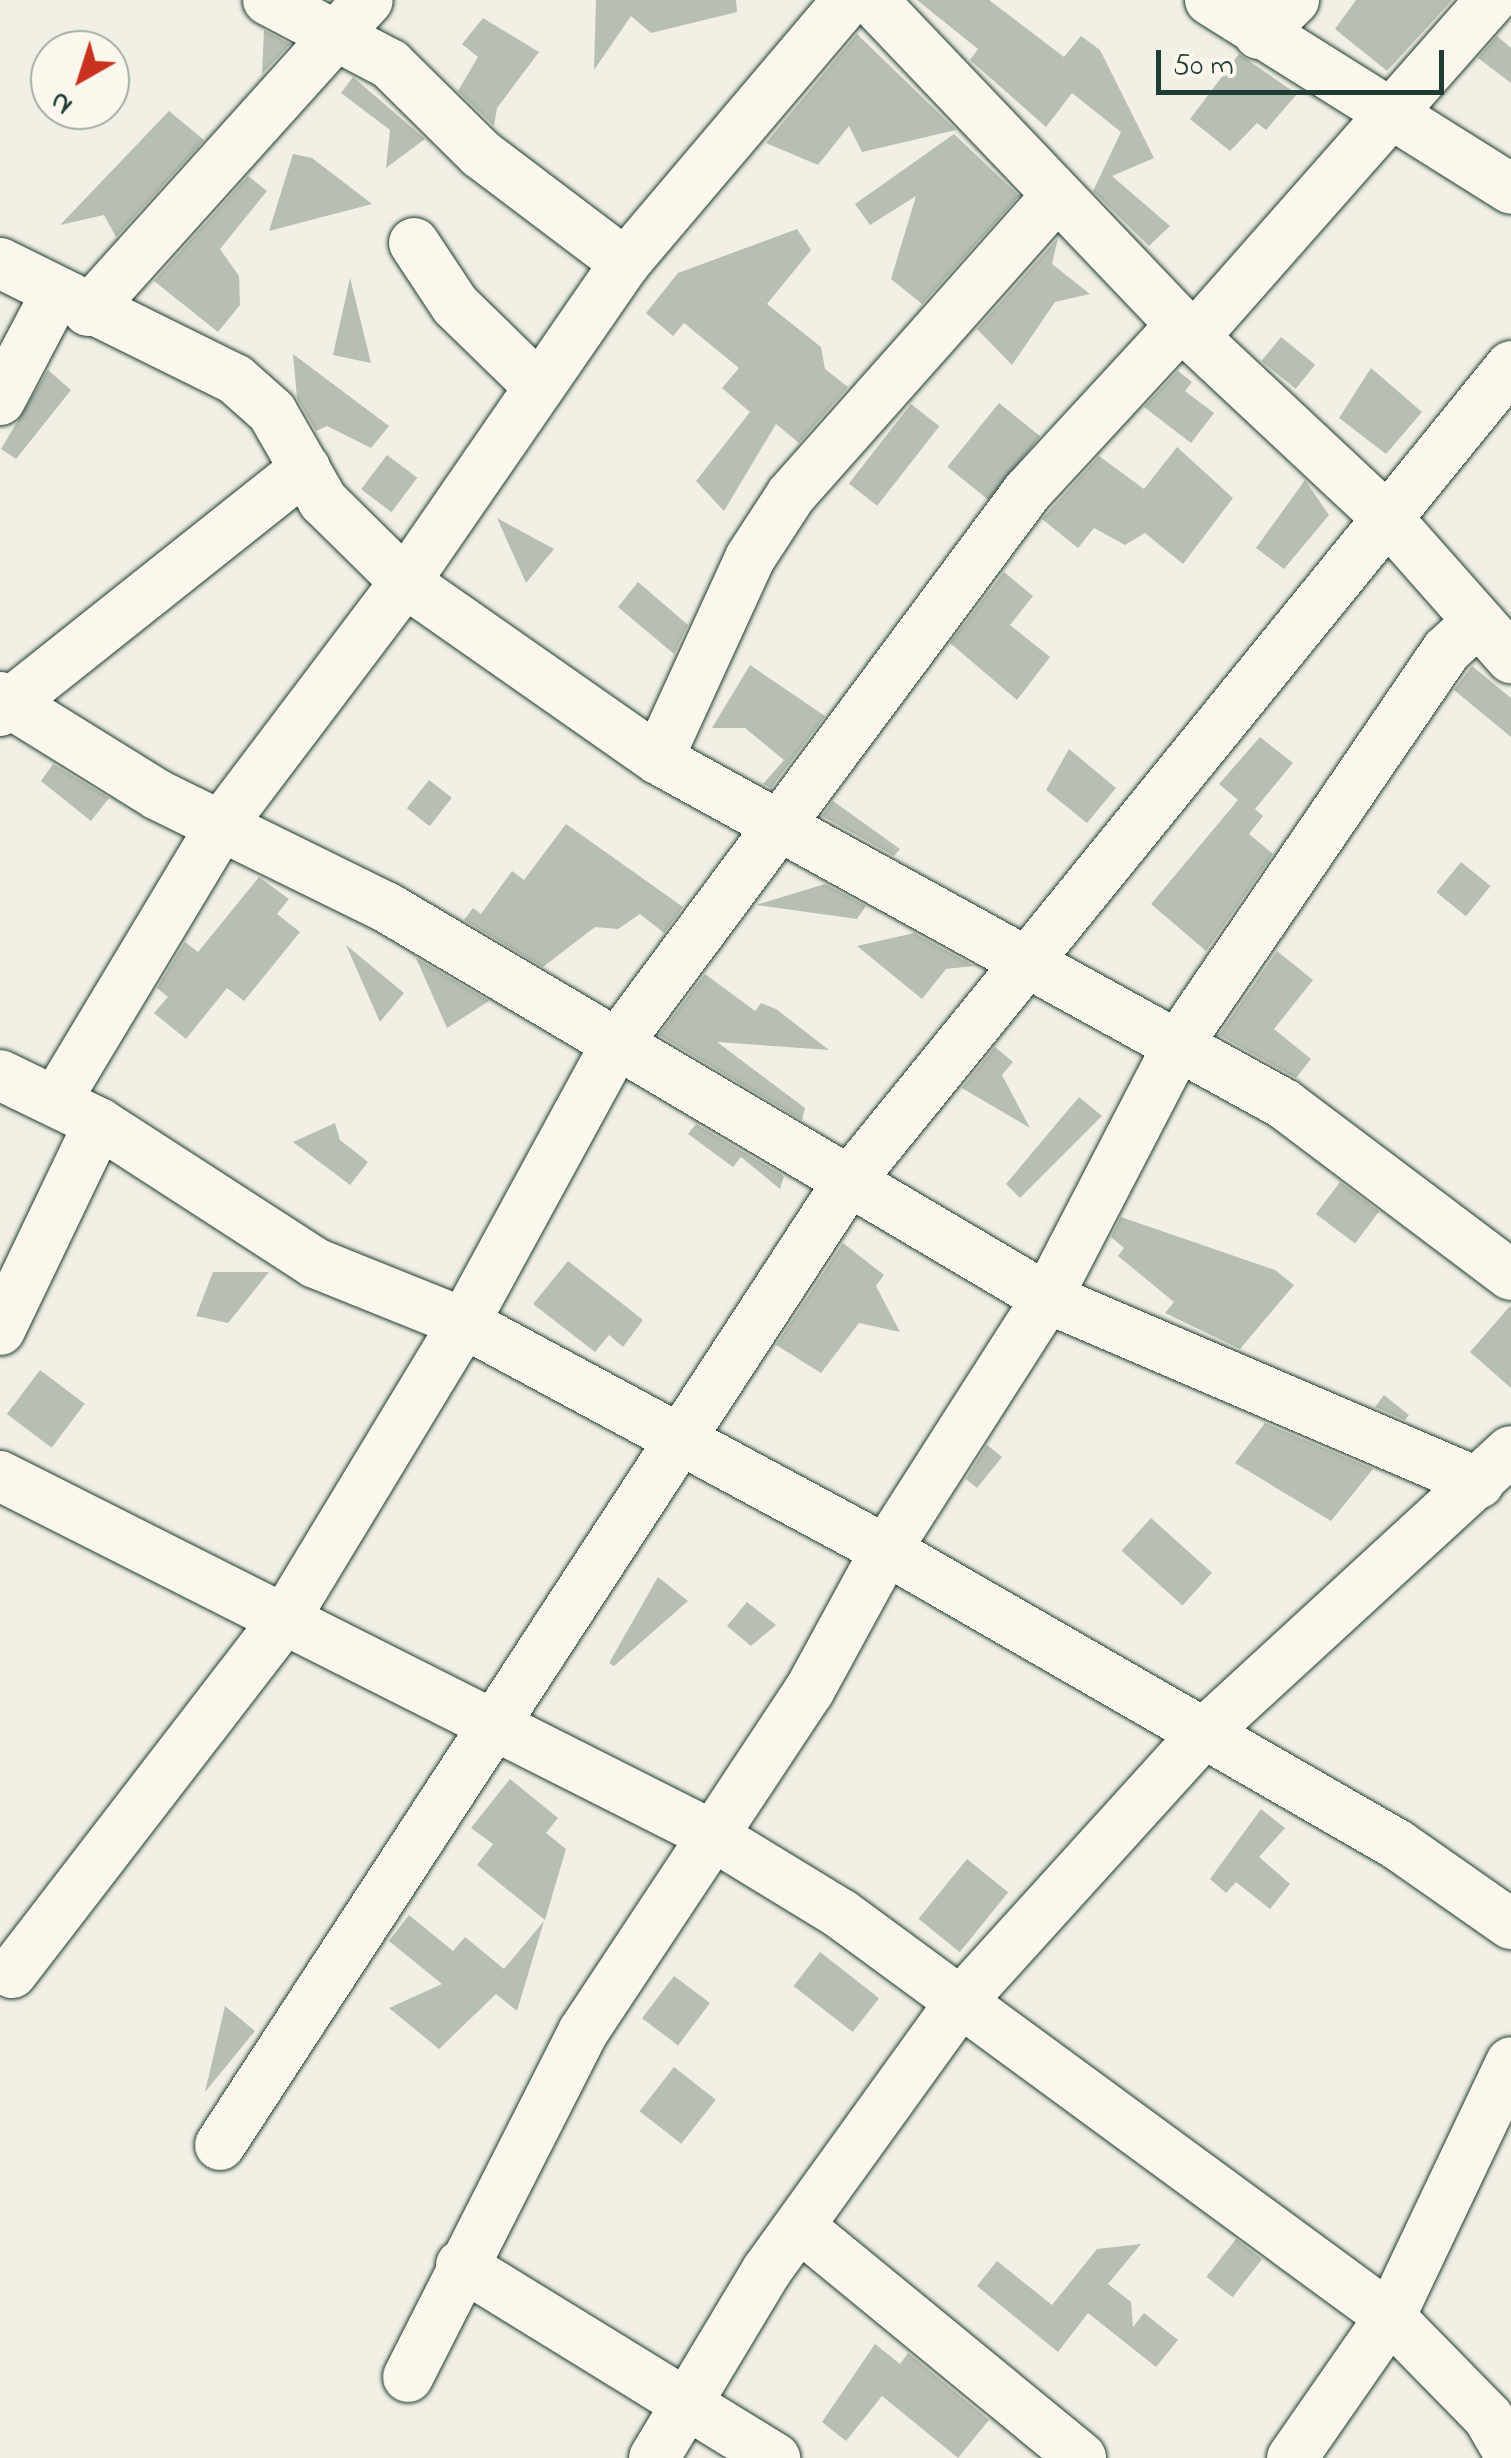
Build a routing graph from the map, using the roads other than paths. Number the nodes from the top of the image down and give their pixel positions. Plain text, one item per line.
1 (268, 0) edge
2 (848, 0) edge
3 (872, 0) edge
4 (1210, 0) edge
5 (1294, 0) edge
6 (1492, 0) edge
7 (356, 16) edge
8 (1260, 34) junction
9 (1394, 112) junction
10 (1511, 189) edge
11 (1056, 197) junction
12 (414, 242) dead end
13 (0, 263) edge
14 (624, 263) junction
15 (72, 302) junction
16 (1188, 330) junction
17 (1511, 366) edge
18 (539, 387) junction
19 (0, 400) edge
20 (305, 468) junction
21 (1388, 518) junction
22 (405, 582) junction
23 (1478, 622) junction
24 (1511, 658) edge
25 (2, 704) edge
26 (658, 759) junction
27 (222, 824) junction
28 (774, 831) junction
29 (1027, 958) junction
30 (1180, 1041) junction
31 (614, 1048) junction
32 (0, 1075) edge
33 (78, 1111) junction
34 (846, 1185) junction
35 (1511, 1274) edge
36 (1047, 1298) junction
37 (464, 1323) junction
38 (0, 1330) edge
39 (681, 1437) junction
40 (1495, 1467) edge
41 (0, 1476) edge
42 (886, 1550) junction
43 (284, 1620) junction
44 (487, 1723) junction
45 (1205, 1732) junction
46 (710, 1834) junction
47 (1511, 1924) edge
48 (12, 1973) dead end
49 (962, 2000) junction
50 (1511, 2062) edge
51 (220, 2145) dead end
52 (799, 2226) junction
53 (461, 2265) junction
54 (1390, 2317) junction
55 (408, 2378) dead end
56 (685, 2404) junction
57 (1511, 2457) edge
58 (654, 2458) edge
59 (775, 2458) edge
60 (1081, 2458) edge
61 (1292, 2458) edge

1 - 7 street
2 - 14 street
3 - 11 street
4 - 8 street
5 - 8 street
6 - 9 street
7 - 14 street
7 - 15 street
8 - 9 street
9 - 10 street
9 - 16 street
11 - 16 street
11 - 26 street
12 - 18 street
13 - 15 street
14 - 18 street
15 - 19 street
15 - 20 street
16 - 21 street
16 - 28 street
17 - 21 street
18 - 22 street
20 - 22 street
20 - 25 street
21 - 23 street
21 - 29 street
22 - 26 street
22 - 27 street
23 - 24 street
23 - 30 street
25 - 27 street
26 - 28 street
27 - 31 street
27 - 33 street
28 - 29 street
28 - 31 street
29 - 30 street
29 - 34 street
30 - 35 street
30 - 36 street
31 - 34 street
31 - 37 street
32 - 33 street
33 - 37 street
33 - 38 street
34 - 36 street
34 - 39 street
36 - 40 street
36 - 42 street
37 - 39 street
37 - 43 street
39 - 42 street
39 - 44 street
40 - 45 street
41 - 43 street
42 - 45 street
42 - 46 street
43 - 44 street
43 - 48 street
44 - 46 street
44 - 51 street
45 - 47 street
45 - 49 street
46 - 49 street
46 - 53 street
49 - 52 street
49 - 54 street
50 - 54 street
52 - 56 street
52 - 60 street
53 - 55 street
53 - 56 street
54 - 57 street
54 - 61 street
56 - 58 street
56 - 59 street

